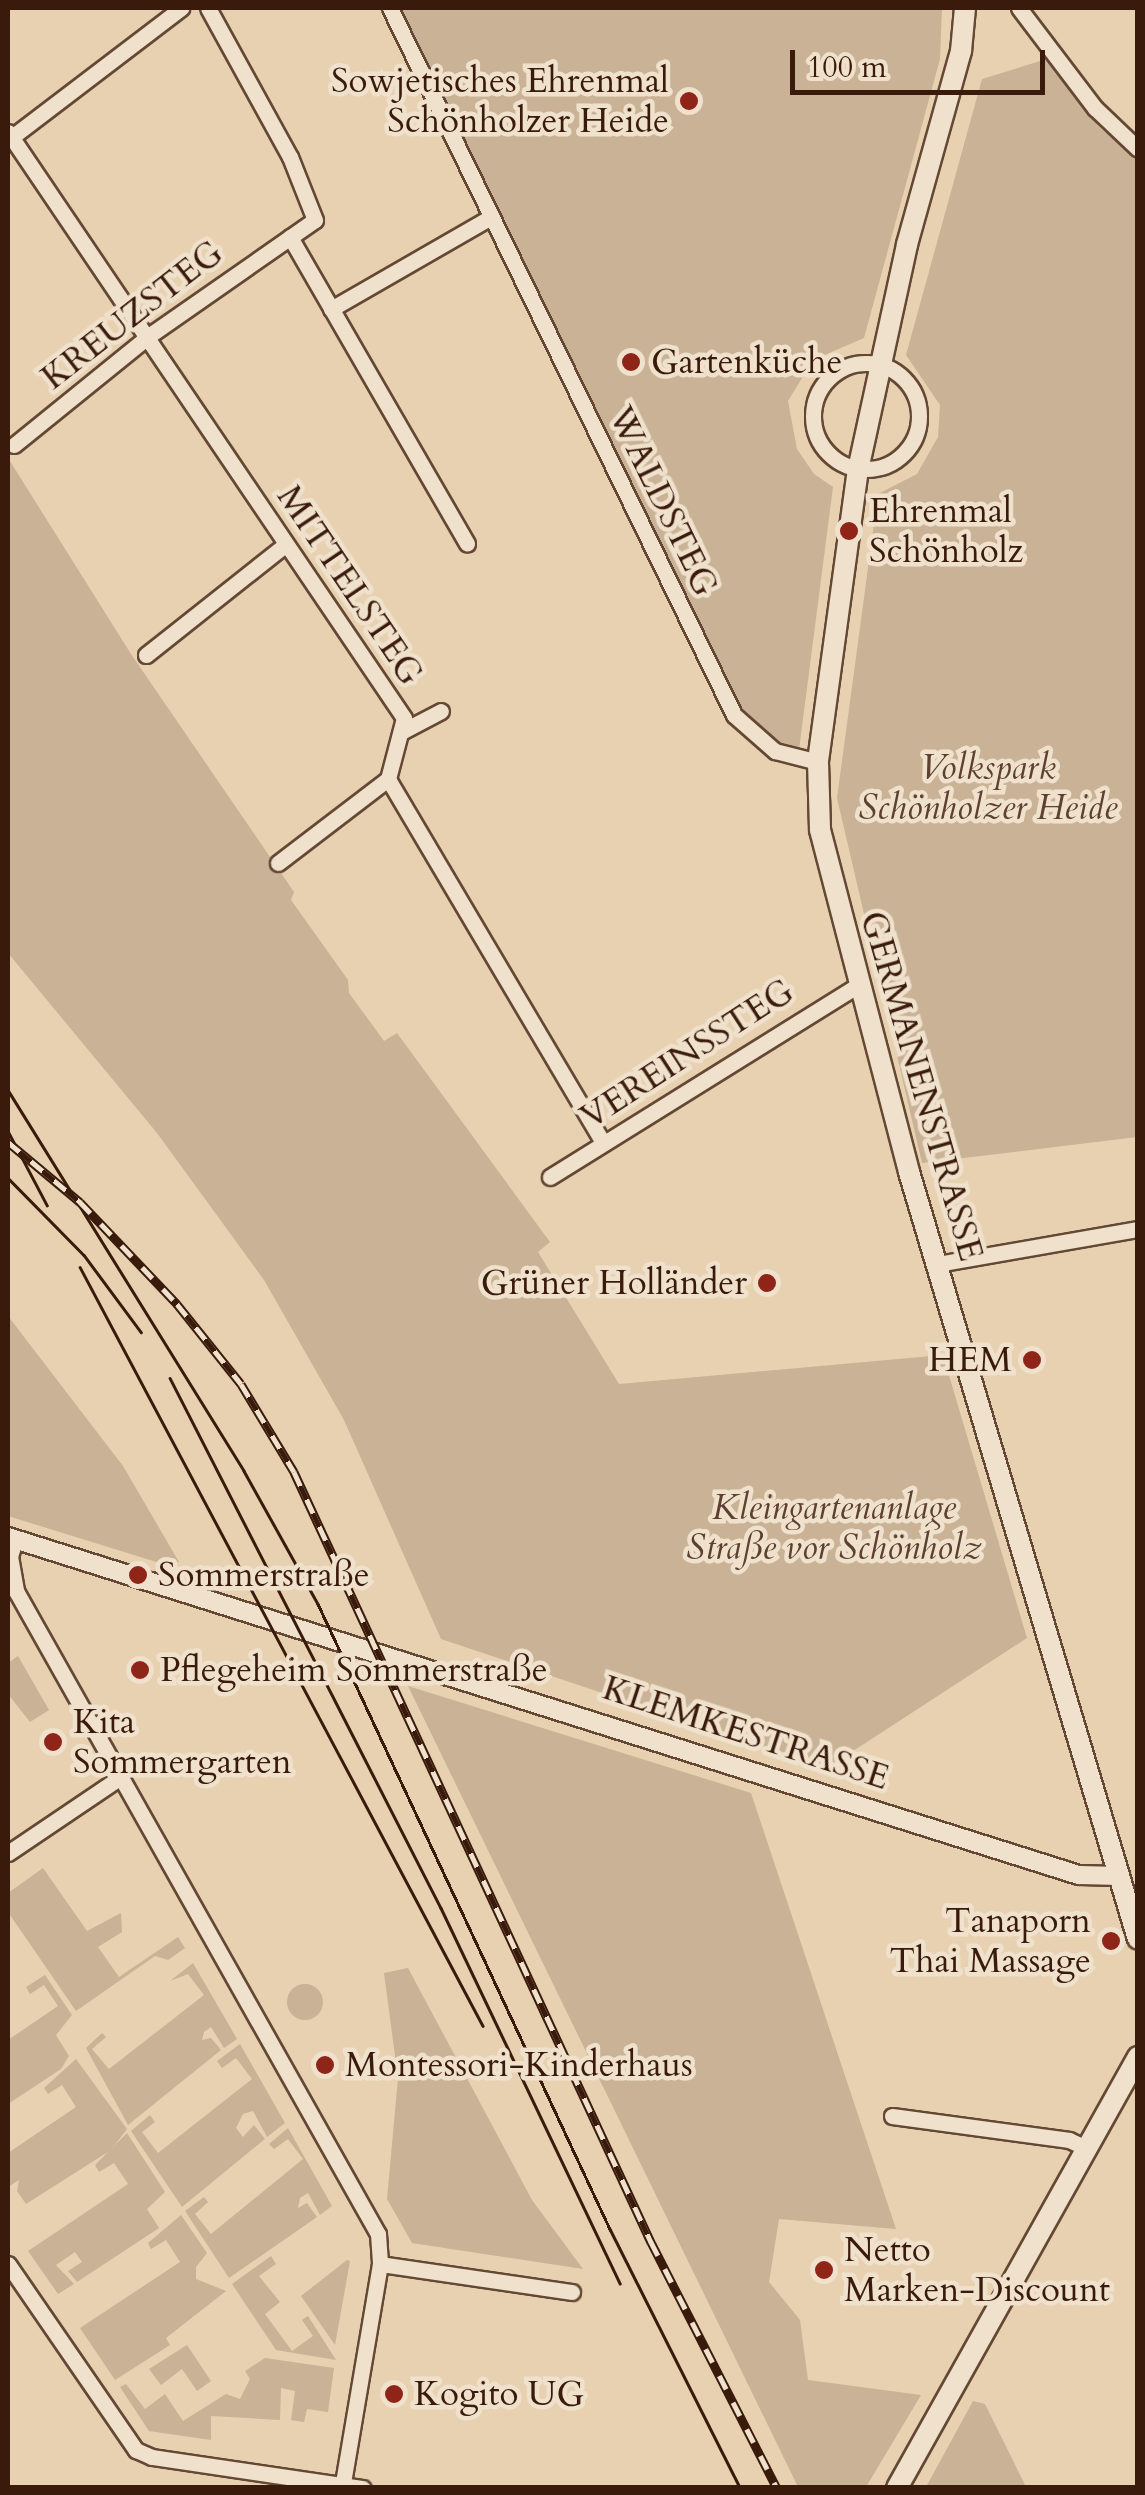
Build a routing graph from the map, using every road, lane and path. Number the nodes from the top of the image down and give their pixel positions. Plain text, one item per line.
1 (181, 8) edge
2 (208, 8) edge
3 (390, 8) edge
4 (965, 8) edge
5 (1019, 8) edge
6 (9, 136) edge
7 (1138, 149) edge
8 (491, 217) junction
9 (290, 236) junction
10 (331, 309) junction
11 (150, 335) junction
12 (879, 364) junction
13 (14, 445) dead end
14 (858, 469) junction
15 (467, 544) dead end
16 (285, 545) junction
17 (146, 656) dead end
18 (440, 711) dead end
19 (401, 732) junction
20 (818, 762) junction
21 (388, 779) junction
22 (278, 863) dead end
23 (858, 986) junction
24 (603, 1143) junction
25 (550, 1177) dead end
26 (1138, 1229) edge
27 (937, 1264) junction
28 (11, 1538) edge
29 (122, 1776) junction
30 (8, 1853) edge
31 (1120, 1876) junction
32 (1138, 1938) edge
33 (1138, 2057) edge
34 (1130, 2082) edge
35 (892, 2116) dead end
36 (1088, 2150) junction
37 (8, 2264) edge
38 (380, 2264) junction
39 (24, 2288) junction
40 (572, 2292) dead end
41 (8, 2299) edge
42 (342, 2486) edge
43 (363, 2488) edge
44 (897, 2488) edge

1 - 6 street
2 - 9 street
3 - 8 street, WALDSTEG
4 - 12 main road, GERMANENSTRASSE
5 - 7 street
6 - 11 street, MITTELSTEG
8 - 10 street
8 - 20 street, WALDSTEG
9 - 10 street
9 - 11 street, KREUZSTEG
10 - 15 street
11 - 13 street, KREUZSTEG
11 - 16 street, MITTELSTEG
12 - 14 main road, GERMANENSTRASSE
12 - 14 street
12 - 14 street
14 - 20 main road, GERMANENSTRASSE
16 - 17 street
16 - 19 street, MITTELSTEG
18 - 19 street
19 - 21 street, MITTELSTEG
20 - 23 main road, GERMANENSTRASSE
21 - 22 street
21 - 24 street
23 - 24 street, VEREINSSTEG
23 - 27 main road, GERMANENSTRASSE
24 - 25 street, VEREINSSTEG
26 - 27 street
27 - 31 main road, GERMANENSTRASSE
28 - 29 street
28 - 31 street, KLEMKESTRASSE
29 - 30 street
29 - 38 street
31 - 32 main road, GERMANENSTRASSE
33 - 34 main road
34 - 36 main road
35 - 36 street
36 - 44 main road
37 - 39 street
38 - 40 street
38 - 42 street
39 - 41 street
39 - 42 street
42 - 43 street

